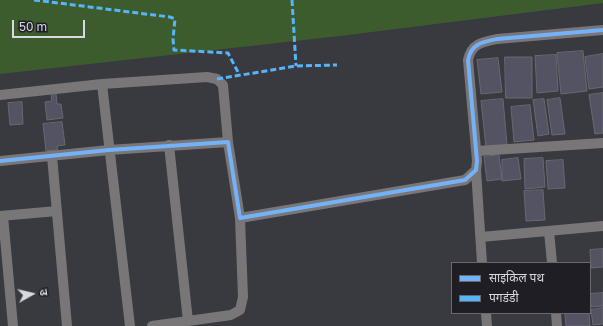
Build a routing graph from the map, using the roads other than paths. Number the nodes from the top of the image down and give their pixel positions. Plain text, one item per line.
1 (603, 30) edge
2 (102, 84) junction
3 (0, 95) edge
4 (228, 142) junction
5 (603, 143) edge
6 (169, 145) junction
7 (109, 150) junction
8 (477, 151) junction
9 (52, 156) junction
10 (0, 161) edge
11 (476, 170) junction
12 (57, 211) junction
13 (1, 216) edge
14 (240, 218) junction
15 (603, 226) edge
16 (549, 231) junction
17 (481, 236) junction
18 (482, 262) edge
19 (552, 262) edge
20 (486, 314) edge
21 (556, 314) edge
22 (188, 321) junction
23 (13, 326) edge
24 (67, 326) edge
25 (130, 326) edge
26 (152, 326) edge
27 (487, 326) edge
28 (557, 326) edge

1 - 8 street
2 - 3 street
2 - 4 street
2 - 7 street
4 - 6 street
4 - 14 street
5 - 8 street
6 - 7 street
6 - 22 street
7 - 9 street
7 - 25 street
8 - 11 street
9 - 10 street
9 - 12 street
11 - 14 street
11 - 17 street
12 - 13 street
12 - 24 street
13 - 23 street
14 - 22 street
15 - 16 street
16 - 17 street
16 - 19 street
17 - 18 street
20 - 27 street
21 - 28 street
22 - 26 street

